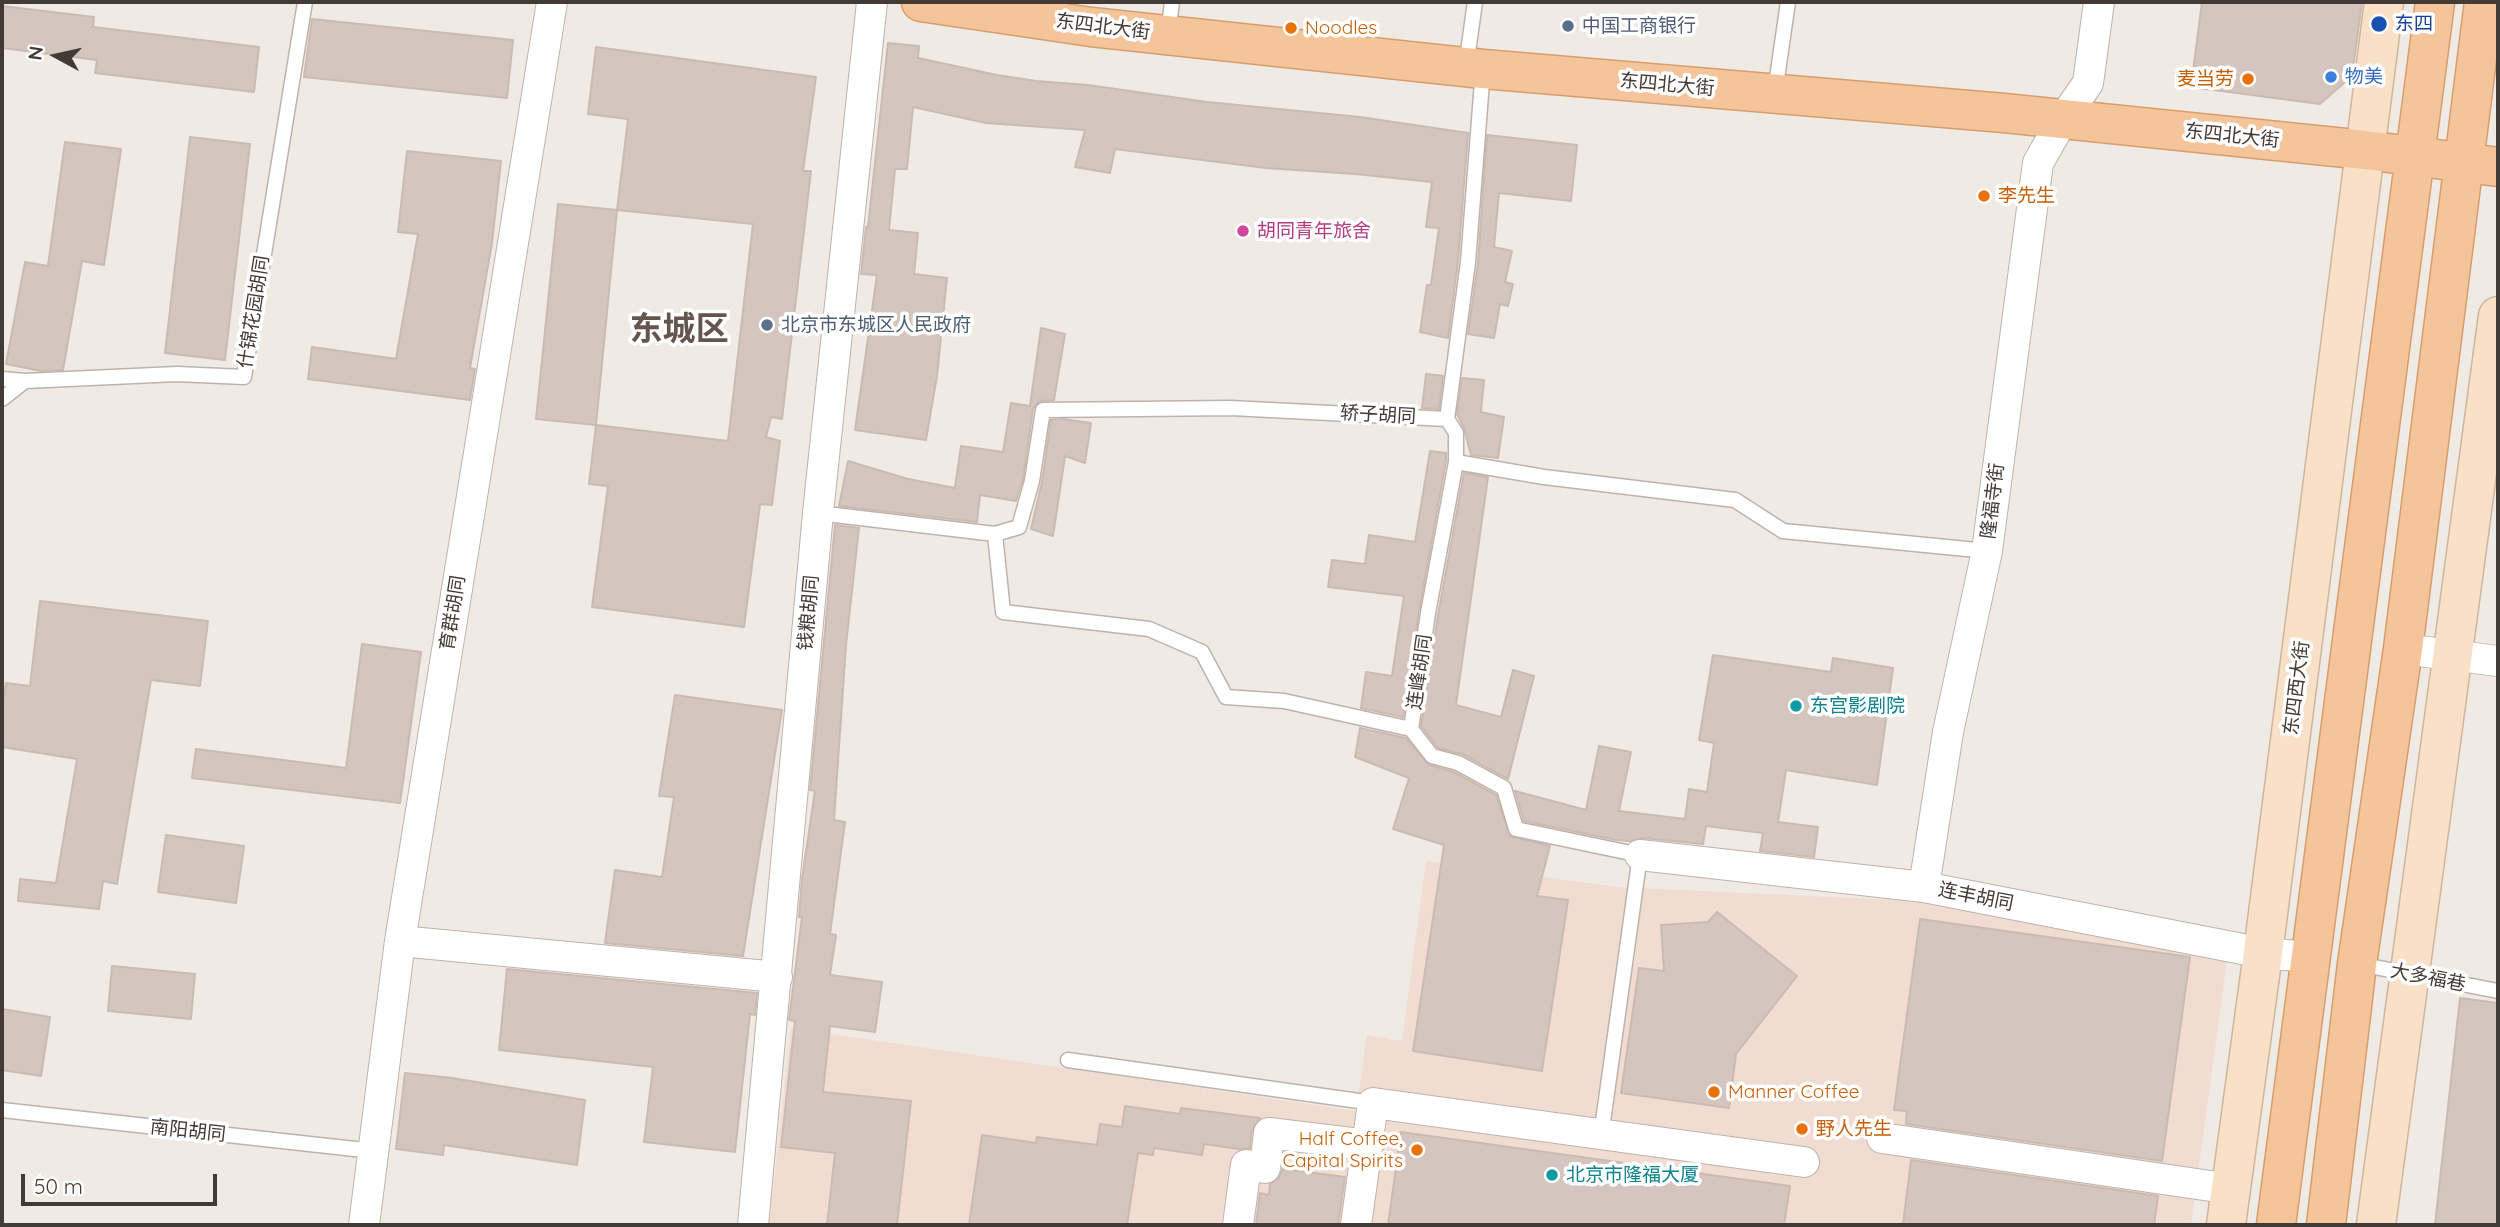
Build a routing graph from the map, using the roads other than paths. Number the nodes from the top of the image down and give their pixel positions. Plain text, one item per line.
1 (305, 2) edge
2 (552, 2) edge
3 (872, 2) edge
4 (921, 2) edge
5 (1475, 2) edge
6 (1788, 2) edge
7 (2099, 2) edge
8 (2384, 2) edge
9 (2435, 2) edge
10 (2484, 2) edge
11 (1170, 18) edge
12 (1475, 68) junction
13 (1775, 94) junction
14 (2063, 119) junction
15 (2365, 150) junction
16 (2415, 156) junction
17 (2482, 164) edge
18 (2498, 316) edge
19 (2, 379) edge
20 (25, 381) junction
21 (2, 399) edge
22 (1447, 419) junction
23 (1456, 462) junction
24 (818, 513) junction
25 (995, 534) junction
26 (1987, 551) junction
27 (2403, 649) junction
28 (2453, 655) junction
29 (2498, 661) edge
30 (1412, 729) junction
31 (1640, 855) junction
32 (1924, 887) junction
33 (400, 940) junction
34 (2263, 953) junction
35 (2309, 957) junction
36 (2357, 964) junction
37 (2411, 975) junction
38 (776, 977) junction
39 (2498, 991) edge
40 (1068, 1060) dead end
41 (1373, 1103) junction
42 (2, 1110) edge
43 (1601, 1136) junction
44 (1882, 1138) dead end
45 (1367, 1145) junction
46 (373, 1151) junction
47 (1804, 1162) dead end
48 (2229, 1207) edge
49 (364, 1225) edge
50 (753, 1225) edge
51 (1238, 1225) edge
52 (1356, 1225) edge
53 (2276, 1225) edge
54 (2326, 1225) edge
55 (2376, 1225) edge

1 - 20 lane, 什锦花园胡同
2 - 33 street, 育群胡同
3 - 24 street, 钱粮胡同
4 - 11 main road, 东四北大街
5 - 12 lane
6 - 13 lane
7 - 14 street, 隆福寺街
8 - 15 street, 东四西大街
9 - 16 main road
10 - 17 main road
11 - 12 main road, 东四北大街
12 - 13 main road, 东四北大街
12 - 22 lane
13 - 14 main road, 东四北大街
14 - 15 main road, 东四北大街
14 - 26 street, 隆福寺街
15 - 16 main road, 东四北大街
15 - 34 street, 东四西大街
16 - 17 main road, 东四北大街
16 - 35 main road
17 - 27 main road
18 - 28 street
19 - 20 lane
20 - 21 lane
22 - 23 lane
22 - 25 lane, 轿子胡同
23 - 26 lane
23 - 30 lane, 连峰胡同
24 - 25 lane
24 - 38 street, 钱粮胡同
25 - 30 lane
26 - 32 street, 隆福寺街
27 - 28 street
27 - 36 main road
28 - 29 street
28 - 37 street
30 - 31 lane, 连峰胡同
31 - 32 street, 连丰胡同
31 - 43 lane
32 - 34 street, 连丰胡同
33 - 38 street
33 - 46 street, 育群胡同
34 - 35 street, 连丰胡同
34 - 48 street, 东四西大街
35 - 53 main road
36 - 37 lane, 大多福巷
36 - 54 main road
37 - 39 lane, 大多福巷
37 - 55 street
38 - 50 street, 钱粮胡同
40 - 41 lane
41 - 43 street
41 - 45 street
42 - 46 lane, 南阳胡同
43 - 47 street
44 - 48 street
45 - 51 street
45 - 52 street
46 - 49 street, 育群胡同

